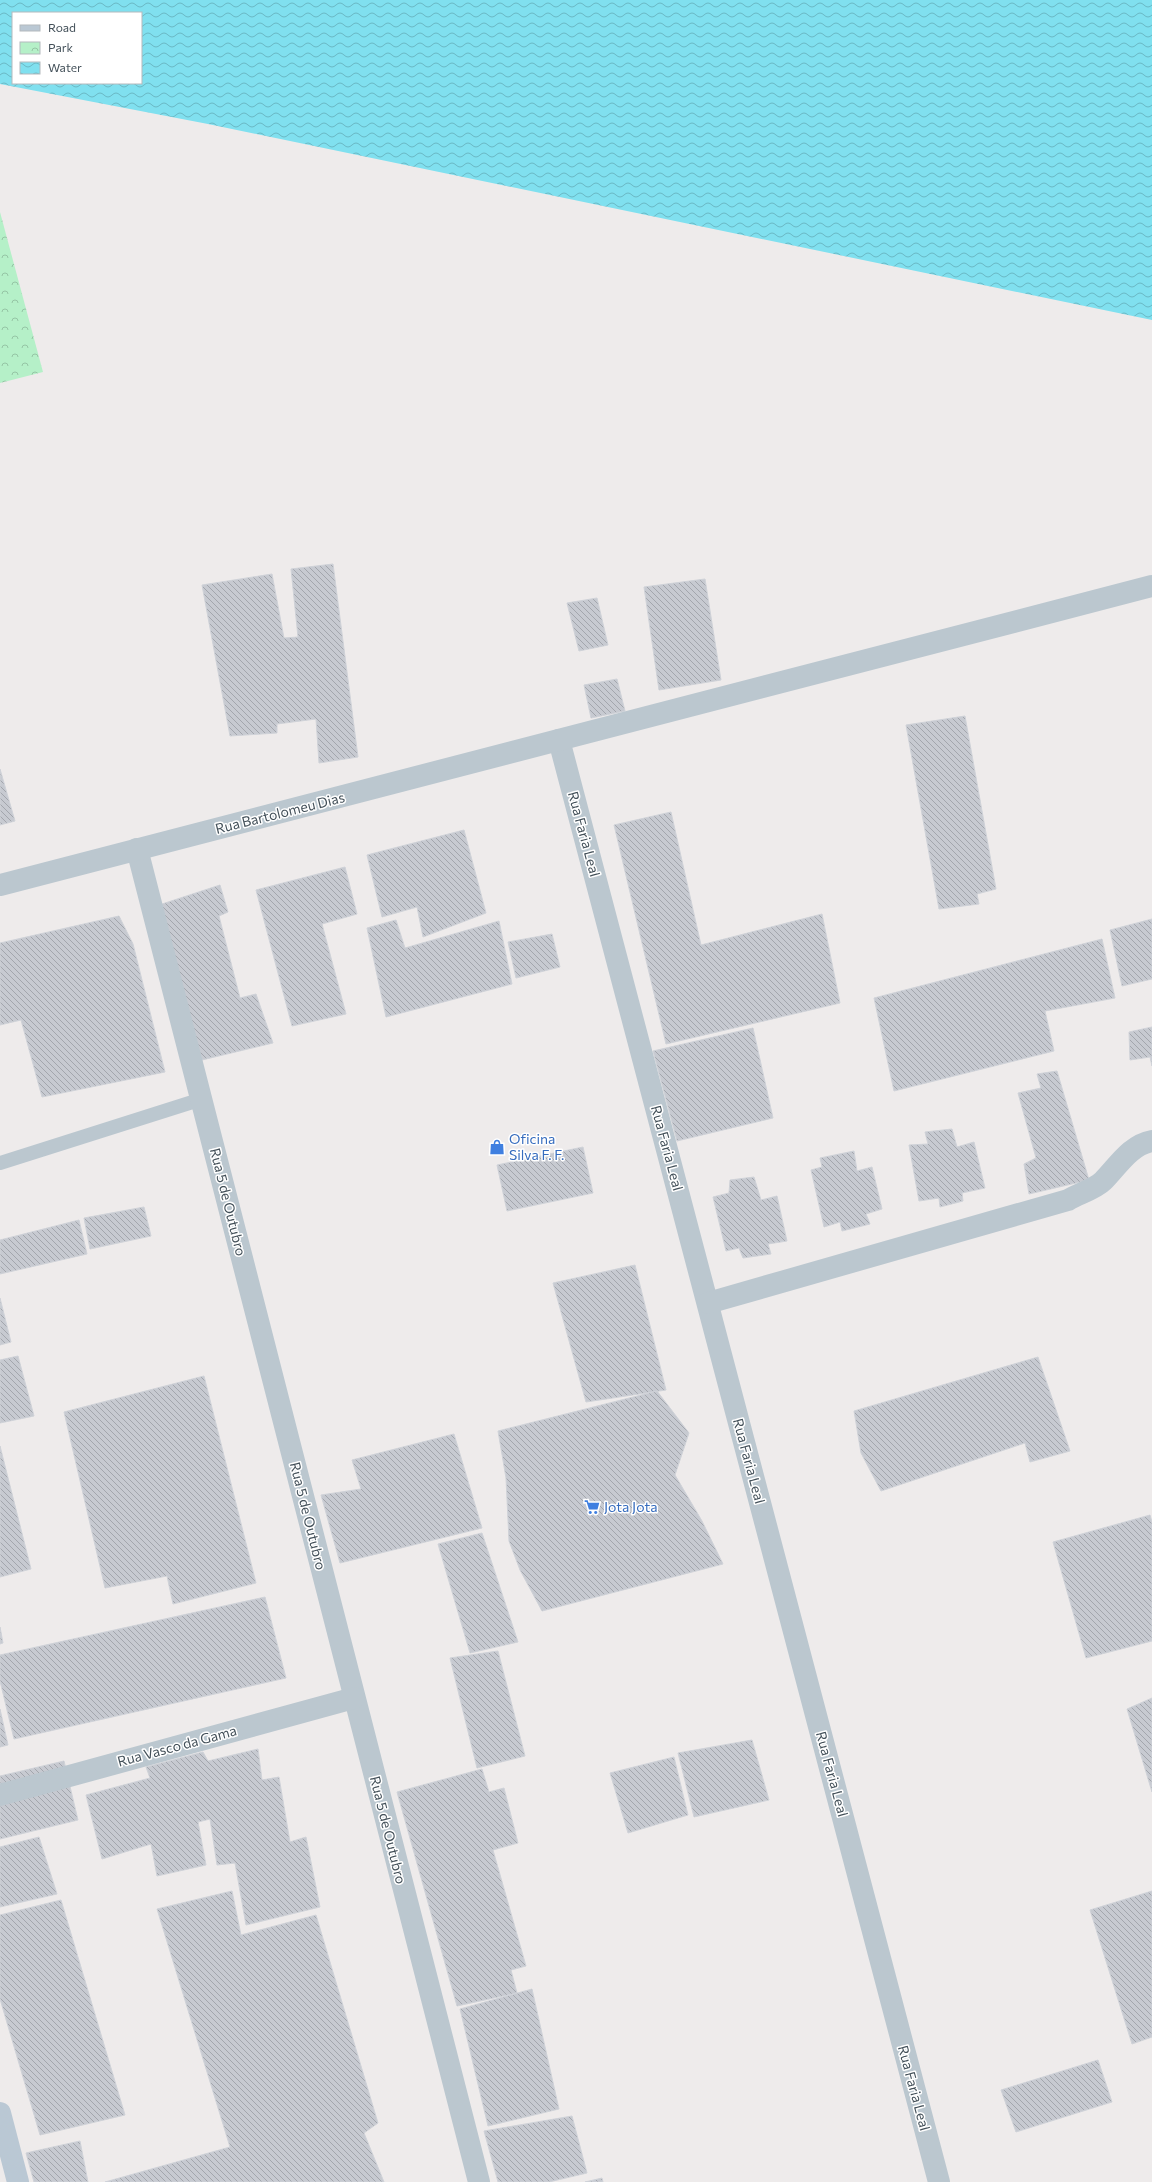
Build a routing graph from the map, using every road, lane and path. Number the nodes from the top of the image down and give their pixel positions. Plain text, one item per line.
1 (1152, 586) edge
2 (559, 740) junction
3 (137, 850) junction
4 (0, 885) edge
5 (202, 1099) junction
6 (1152, 1140) edge
7 (0, 1163) edge
8 (708, 1303) junction
9 (354, 1698) junction
10 (0, 1795) edge
11 (0, 2112) edge
12 (18, 2182) edge
13 (479, 2182) edge
14 (939, 2182) edge

1 - 2 street, Rua Bartolomeu Dias
2 - 3 street, Rua Bartolomeu Dias
2 - 8 street, Rua Faria Leal
3 - 4 street, Rua Bartolomeu Dias
3 - 5 street, Rua 5 de Outubro
5 - 7 lane
5 - 9 street, Rua 5 de Outubro
6 - 8 street
8 - 14 street, Rua Faria Leal
9 - 10 street, Rua Vasco da Gama
9 - 13 street, Rua 5 de Outubro
11 - 12 main road

